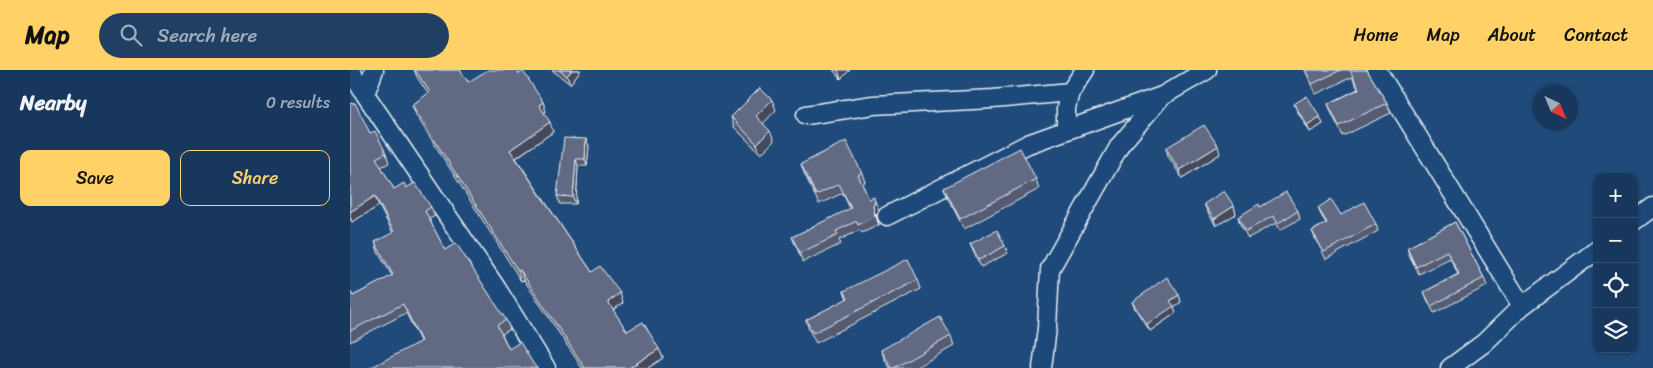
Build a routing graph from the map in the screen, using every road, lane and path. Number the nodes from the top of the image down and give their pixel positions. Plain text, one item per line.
1 (350, 70) edge
2 (374, 70) edge
3 (1085, 70) edge
4 (1207, 70) edge
5 (1377, 70) edge
6 (1070, 92) junction
7 (365, 94) junction
8 (1162, 96) junction
9 (806, 115) dead end
10 (1066, 130) junction
11 (1653, 207) edge
12 (887, 216) dead end
13 (1638, 218) edge
14 (1593, 253) edge
15 (1522, 306) junction
16 (546, 368) edge
17 (1042, 368) edge
18 (1450, 368) edge

1 - 7 street
2 - 7 street
3 - 6 street
4 - 8 street
5 - 15 street
6 - 9 street
6 - 10 street
7 - 16 street
8 - 10 street
8 - 17 street
10 - 12 street
11 - 13 street
14 - 15 street
15 - 18 street

